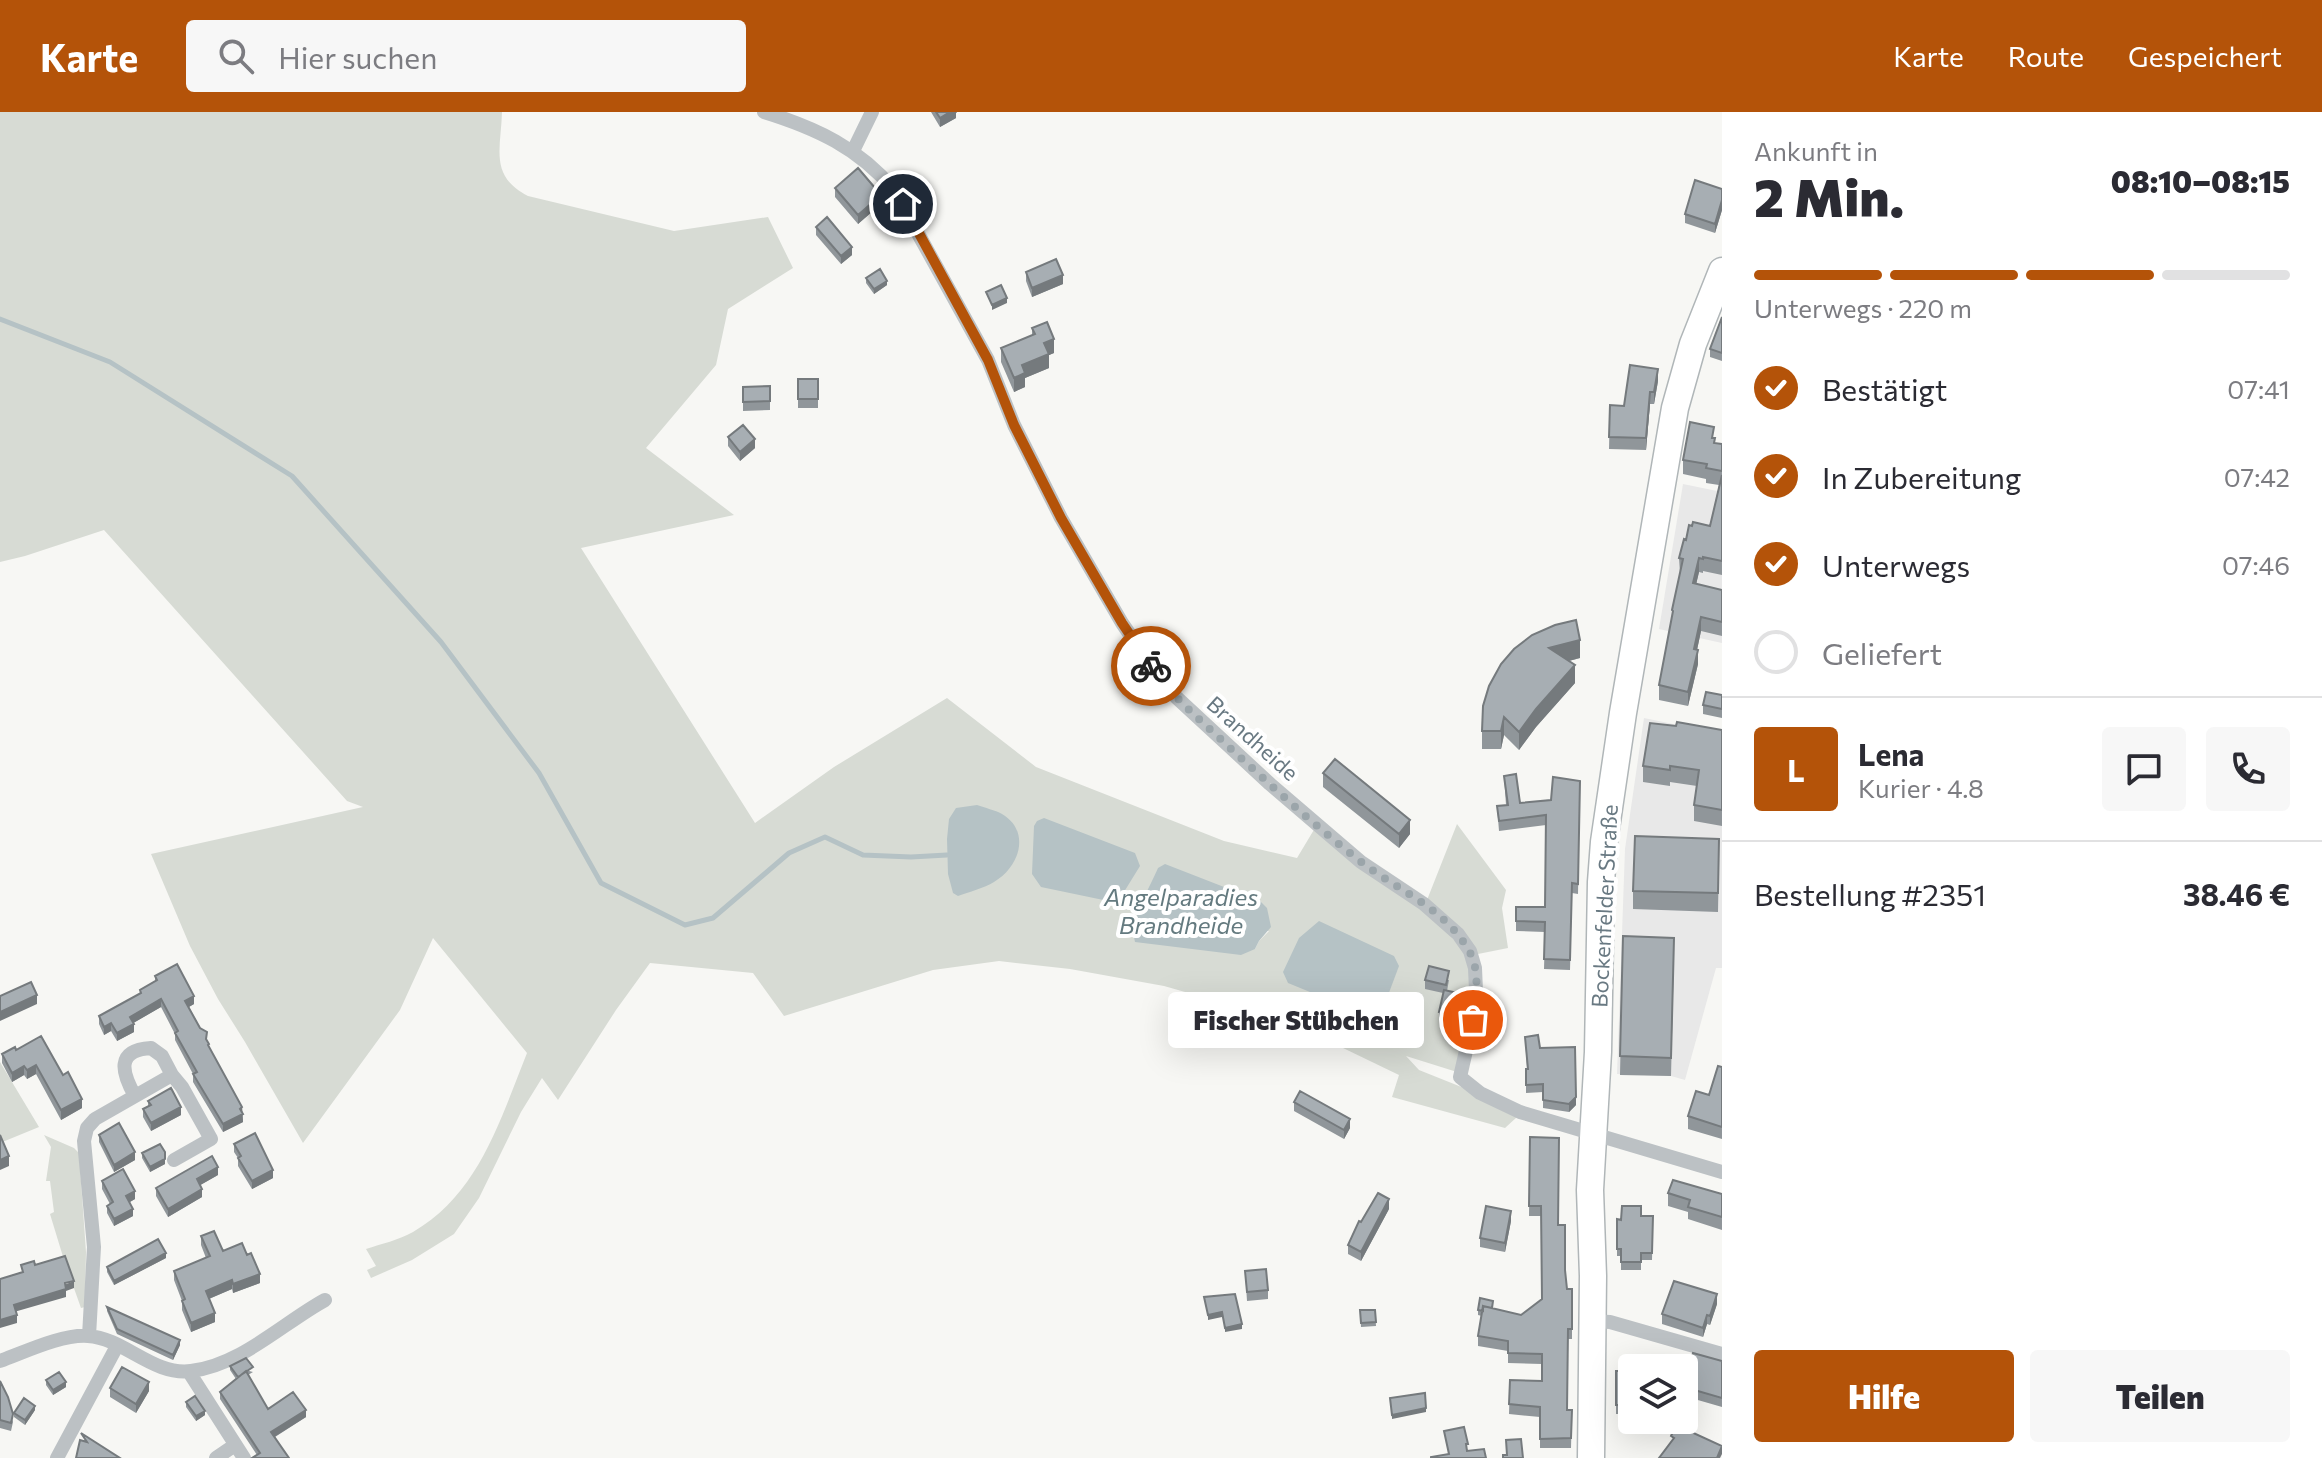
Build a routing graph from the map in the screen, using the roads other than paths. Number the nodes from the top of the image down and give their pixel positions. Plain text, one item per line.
1 (764, 112) edge
2 (872, 112) edge
3 (853, 151) junction
4 (1722, 271) edge
5 (172, 1075) junction
6 (135, 1096) junction
7 (1594, 1133) junction
8 (174, 1160) dead end
9 (1722, 1172) edge
10 (325, 1300) dead end
11 (1592, 1321) junction
12 (89, 1336) junction
13 (117, 1346) junction
14 (1722, 1354) edge
15 (0, 1361) edge
16 (189, 1372) junction
17 (240, 1452) edge
18 (57, 1458) edge
19 (216, 1458) edge
20 (1591, 1458) edge

1 - 3 street, Brandheide
2 - 3 street
3 - 7 street, Brandheide
4 - 7 main road, Bockenfelder Straße
5 - 6 street
5 - 6 street
5 - 8 street
6 - 12 street
7 - 9 street
7 - 11 main road, Bockenfelder Straße
10 - 16 street
11 - 14 street
11 - 20 main road, Bockenfelder Straße
12 - 13 street
12 - 15 street
13 - 16 street
13 - 18 street
16 - 17 street
17 - 19 street

